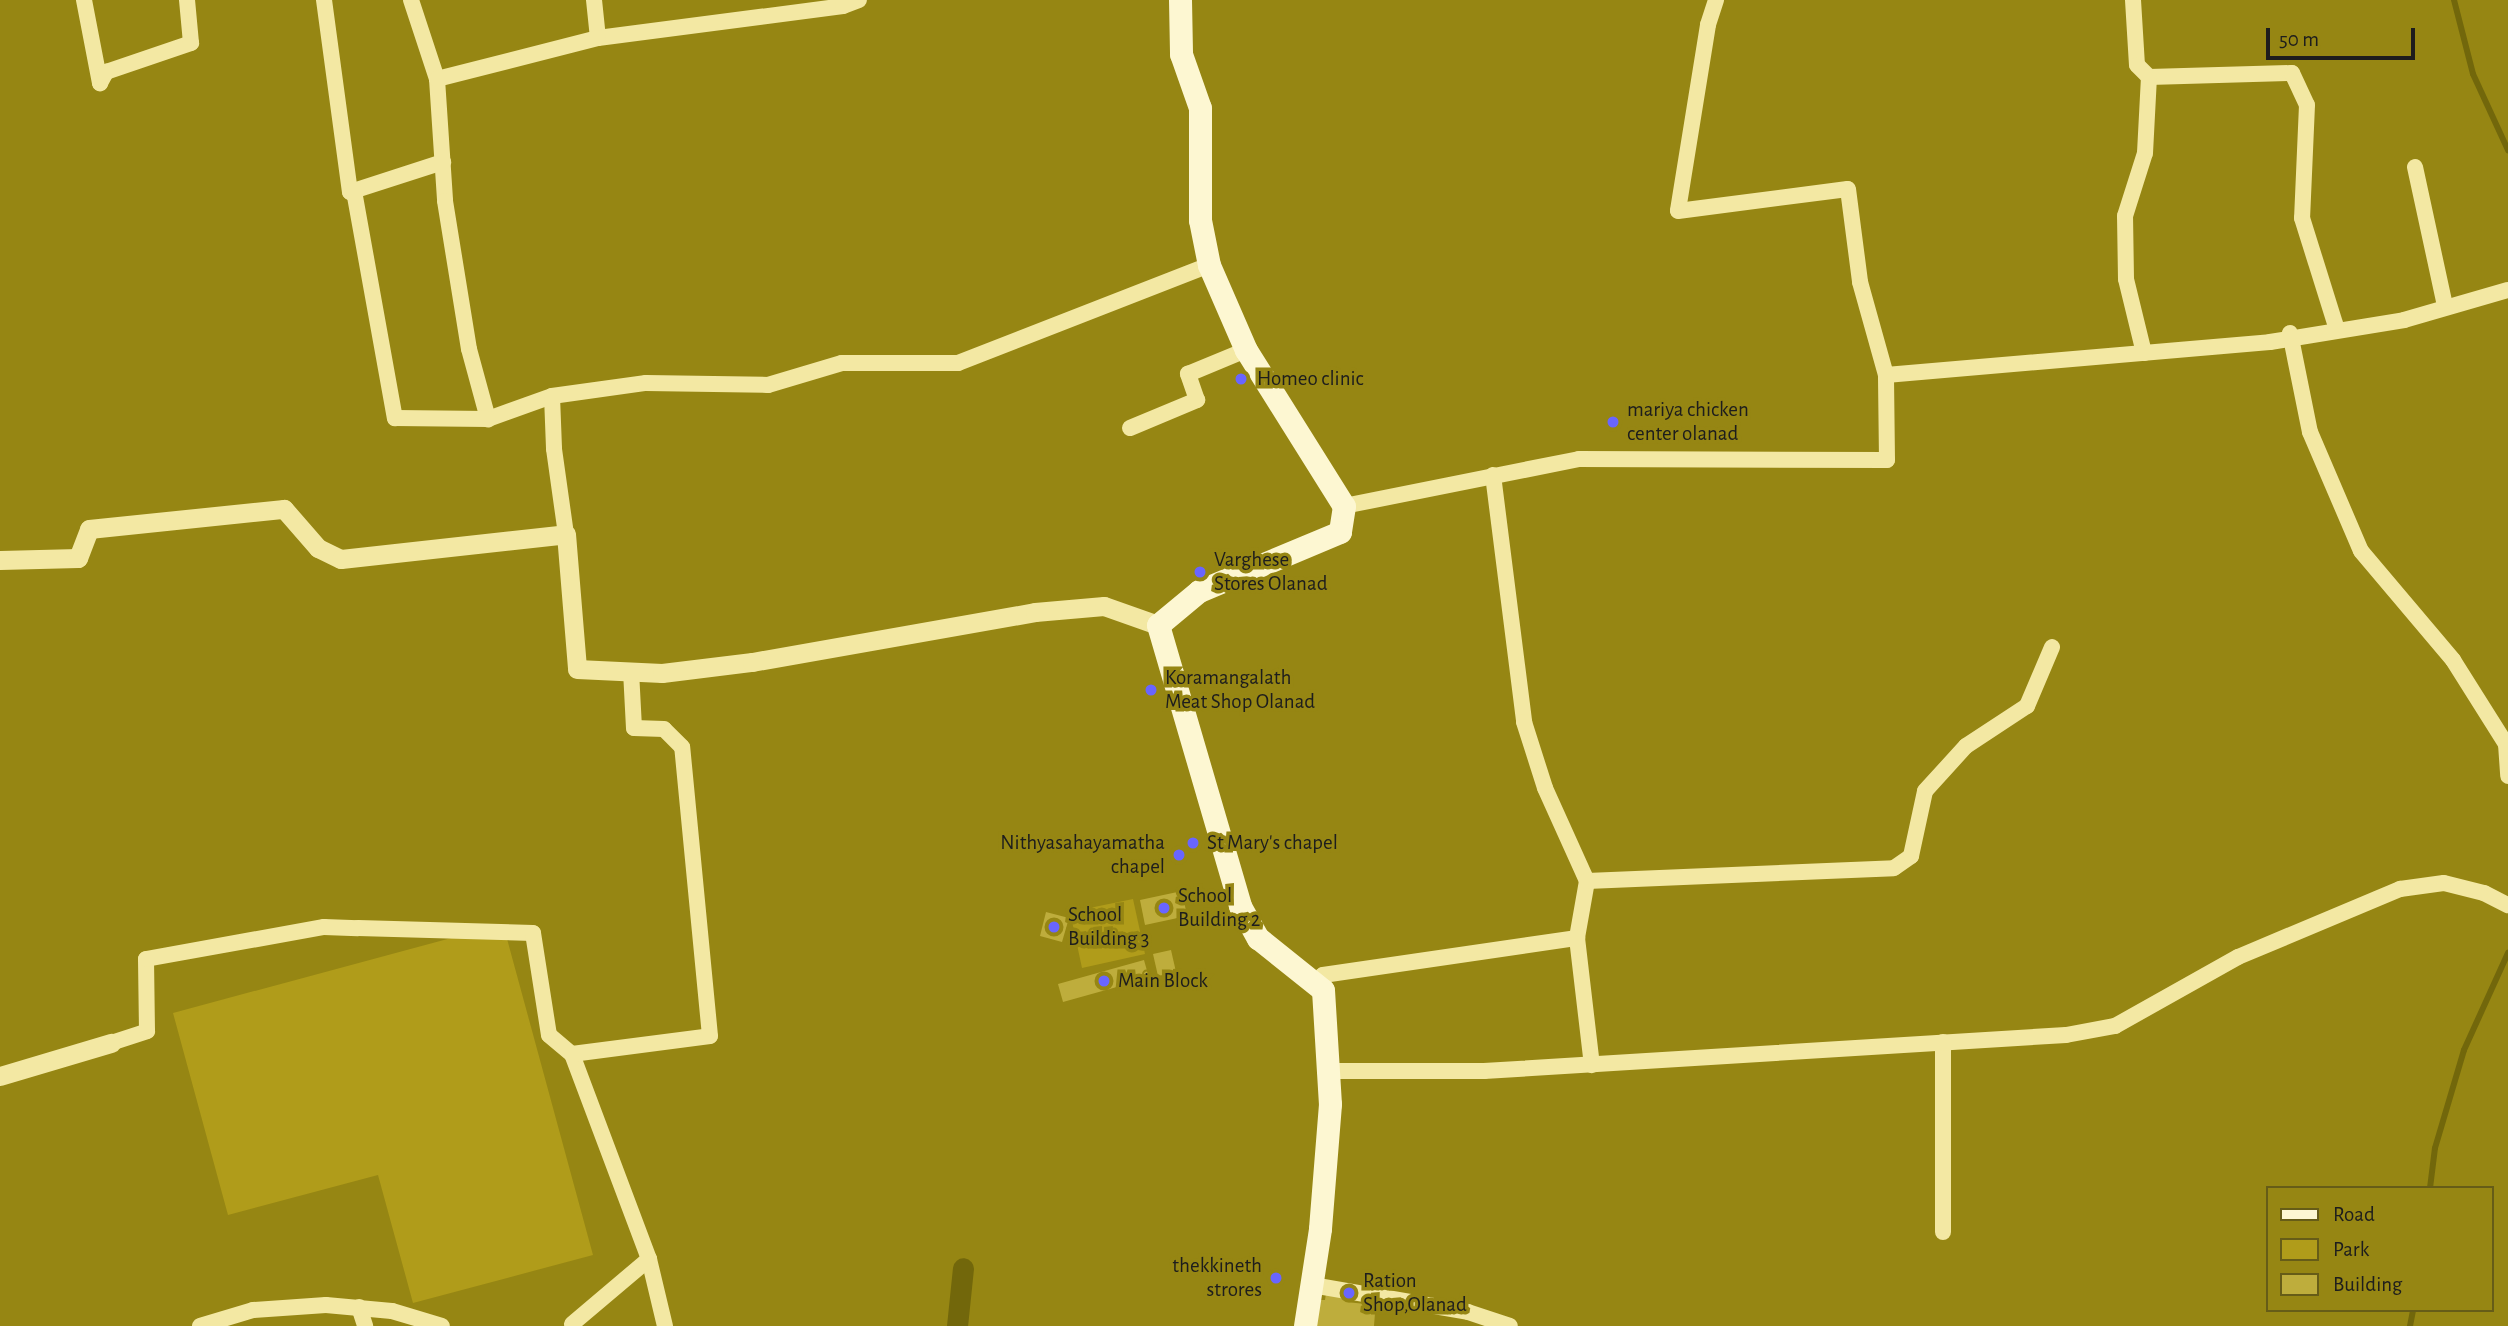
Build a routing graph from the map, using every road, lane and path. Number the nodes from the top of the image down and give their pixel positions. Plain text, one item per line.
1 (84, 0) edge
2 (187, 0) edge
3 (324, 0) edge
4 (411, 0) edge
5 (594, 0) edge
6 (859, 0) edge
7 (1180, 0) edge
8 (1716, 0) edge
9 (2133, 0) edge
10 (598, 38) junction
11 (2149, 77) junction
12 (437, 79) junction
13 (443, 162) junction
14 (2415, 167) dead end
15 (354, 191) junction
16 (1209, 265) junction
17 (2508, 290) edge
18 (2445, 306) junction
19 (2337, 330) junction
20 (2291, 335) junction
21 (1246, 350) junction
22 (2144, 353) junction
23 (1886, 376) junction
24 (552, 396) junction
25 (488, 419) junction
26 (1130, 428) dead end
27 (1493, 475) junction
28 (1344, 506) junction
29 (566, 534) junction
30 (0, 560) edge
31 (1158, 625) junction
32 (2052, 646) dead end
33 (631, 671) junction
34 (2508, 776) edge
35 (1587, 881) junction
36 (2508, 905) edge
37 (1577, 939) junction
38 (1323, 990) junction
39 (1943, 1042) junction
40 (111, 1043) joint
41 (572, 1054) junction
42 (1592, 1065) junction
43 (1325, 1072) junction
44 (0, 1076) edge
45 (1943, 1232) dead end
46 (649, 1259) junction
47 (1312, 1285) junction
48 (359, 1307) junction
49 (569, 1325) edge
50 (200, 1326) edge
51 (365, 1326) edge
52 (442, 1326) edge
53 (665, 1326) edge
54 (1305, 1326) edge
55 (1510, 1326) edge

1 - 2 street
3 - 15 street
4 - 12 street
5 - 10 street
6 - 10 street
7 - 16 main road
8 - 23 street
9 - 11 street
10 - 12 street
11 - 19 street
11 - 22 street
12 - 13 street
13 - 15 street
13 - 25 street
14 - 18 street
15 - 25 street
16 - 21 main road
16 - 24 street
17 - 18 street
18 - 19 street
19 - 20 street
20 - 22 street
20 - 34 street
21 - 26 street
21 - 28 main road
22 - 23 street
23 - 27 street
24 - 25 street
24 - 29 street
27 - 28 street
27 - 35 street
28 - 31 main road
29 - 30 street
29 - 33 street
31 - 33 street
31 - 38 main road
32 - 35 street
33 - 41 street
35 - 37 street
36 - 39 street
37 - 38 street
37 - 42 street
38 - 43 main road
39 - 42 street
39 - 45 street
40 - 41 street
40 - 44 street
41 - 46 street
42 - 43 street
43 - 47 main road
46 - 49 street
46 - 53 street
47 - 54 main road
47 - 55 street
48 - 50 street
48 - 51 street
48 - 52 street

